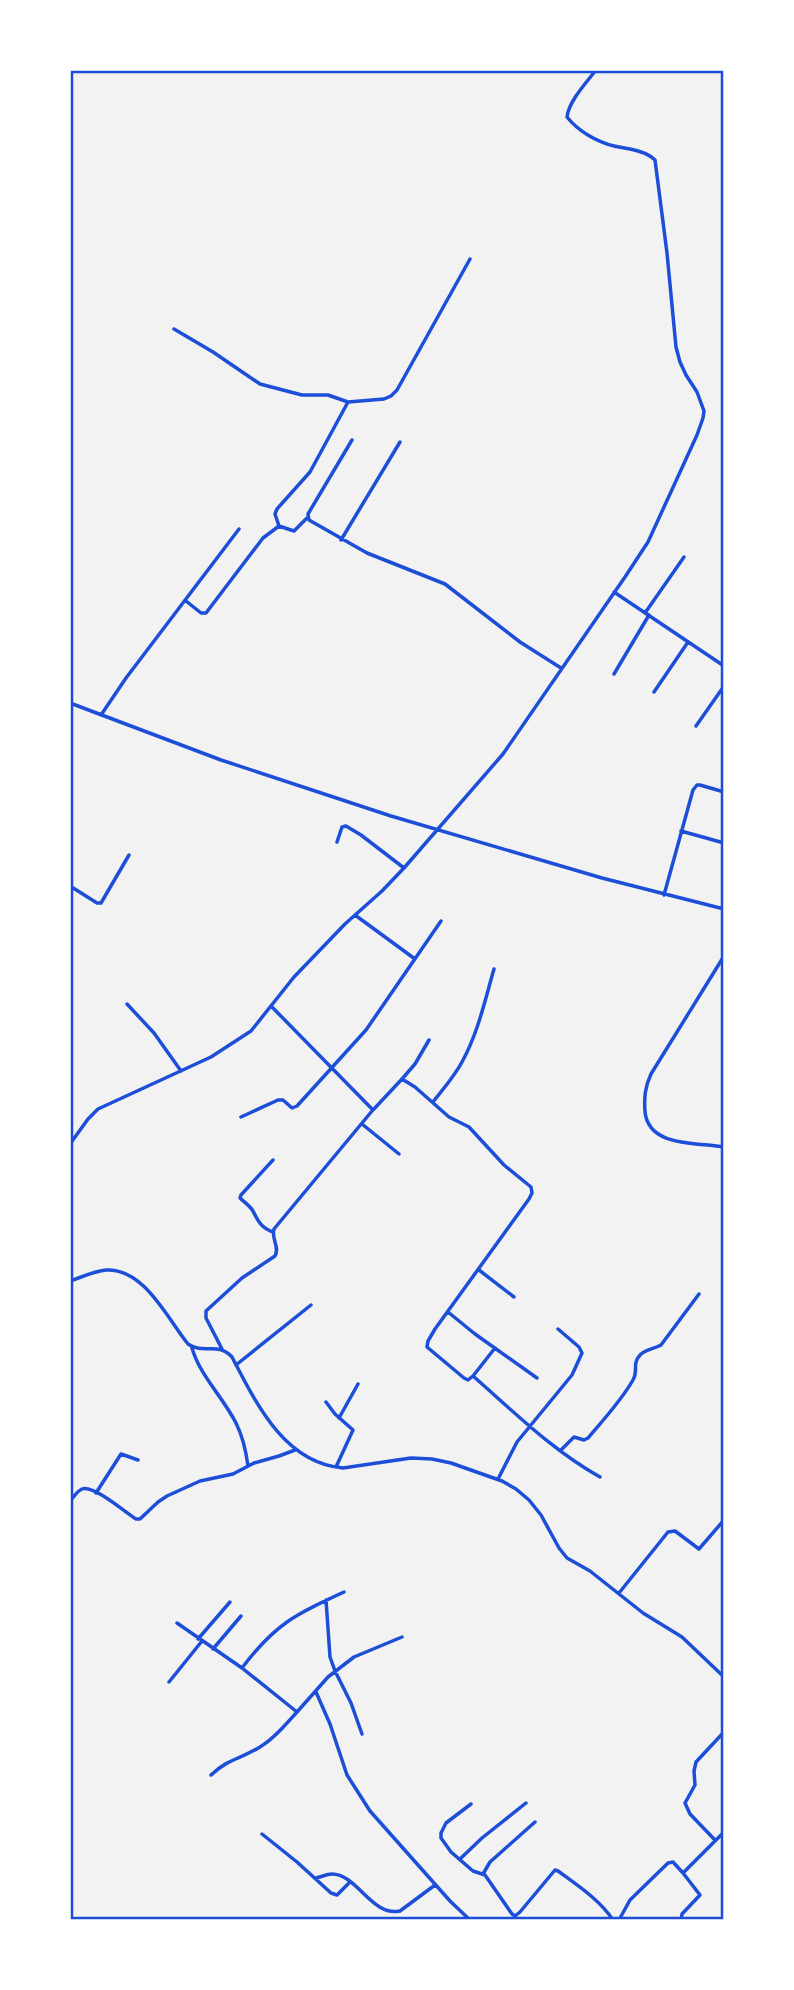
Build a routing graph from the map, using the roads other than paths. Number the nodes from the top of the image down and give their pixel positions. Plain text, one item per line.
1 (596, 70) edge
2 (470, 259) dead end
3 (174, 329) dead end
4 (348, 402) junction
5 (352, 440) dead end
6 (400, 442) dead end
7 (308, 517) junction
8 (279, 526) junction
9 (239, 529) dead end
10 (341, 540) junction
11 (684, 557) dead end
12 (614, 592) junction
13 (186, 601) junction
14 (647, 614) junction
15 (688, 642) junction
16 (724, 666) edge
17 (561, 668) junction
18 (614, 674) dead end
19 (724, 686) edge
20 (653, 692) dead end
21 (70, 703) edge
22 (101, 715) junction
23 (696, 726) dead end
24 (724, 792) edge
25 (438, 830) junction
26 (681, 831) junction
27 (337, 842) dead end
28 (724, 843) edge
29 (129, 855) dead end
30 (404, 868) junction
31 (70, 886) edge
32 (664, 895) junction
33 (724, 909) edge
34 (355, 915) junction
35 (441, 921) dead end
36 (724, 956) edge
37 (415, 958) junction
38 (494, 969) dead end
39 (127, 1004) dead end
40 (271, 1006) junction
41 (429, 1040) dead end
42 (332, 1069) junction
43 (181, 1071) junction
44 (401, 1079) junction
45 (433, 1102) junction
46 (373, 1111) junction
47 (241, 1117) dead end
48 (362, 1124) junction
49 (70, 1144) edge
50 (724, 1147) edge
51 (398, 1154) dead end
52 (273, 1160) dead end
53 (273, 1232) junction
54 (478, 1270) junction
55 (70, 1281) edge
56 (699, 1294) dead end
57 (514, 1297) dead end
58 (311, 1305) dead end
59 (448, 1312) junction
60 (558, 1329) dead end
61 (191, 1346) junction
62 (495, 1348) junction
63 (222, 1349) junction
64 (236, 1364) junction
65 (473, 1376) junction
66 (537, 1378) dead end
67 (358, 1384) dead end
68 (327, 1402) dead end
69 (339, 1418) junction
70 (530, 1426) junction
71 (295, 1449) junction
72 (561, 1450) junction
73 (138, 1460) dead end
74 (248, 1466) junction
75 (336, 1467) junction
76 (600, 1476) dead end
77 (498, 1479) junction
78 (96, 1493) junction
79 (70, 1502) edge
80 (724, 1520) edge
81 (344, 1592) dead end
82 (619, 1593) junction
83 (326, 1600) junction
84 (230, 1602) dead end
85 (241, 1616) dead end
86 (177, 1623) dead end
87 (402, 1637) dead end
88 (200, 1640) junction
89 (213, 1649) junction
90 (242, 1668) junction
91 (335, 1671) junction
92 (724, 1677) edge
93 (169, 1682) dead end
94 (316, 1692) junction
95 (297, 1712) junction
96 (724, 1732) edge
97 (362, 1734) dead end
98 (211, 1775) dead end
99 (526, 1803) dead end
100 (471, 1804) dead end
101 (535, 1822) dead end
102 (724, 1832) edge
103 (262, 1834) dead end
104 (716, 1840) junction
105 (460, 1859) junction
106 (683, 1873) junction
107 (483, 1874) junction
108 (316, 1878) junction
109 (350, 1882) junction
110 (435, 1885) junction
111 (470, 1920) edge
112 (615, 1920) edge
113 (681, 1920) edge

1 - 12 street
2 - 4 street
3 - 4 street
4 - 8 street
5 - 7 street
6 - 10 street
7 - 8 street
7 - 10 street
8 - 13 street
9 - 13 street
10 - 17 street
11 - 14 street
12 - 14 street
12 - 17 street
13 - 22 street
14 - 15 street
14 - 18 street
15 - 16 street
15 - 20 street
17 - 25 street
19 - 23 street
21 - 22 street
22 - 25 street
24 - 26 street
25 - 30 street
25 - 32 street
26 - 28 street
26 - 32 street
27 - 30 street
29 - 31 street
30 - 34 street
32 - 33 street
34 - 37 street
34 - 40 street
35 - 37 street
36 - 50 street
37 - 42 street
38 - 45 street
39 - 43 street
40 - 42 street
40 - 43 street
41 - 44 street
42 - 46 street
42 - 47 street
43 - 49 street
44 - 45 street
44 - 46 street
45 - 54 street
46 - 48 street
48 - 51 street
48 - 53 street
52 - 53 street
53 - 63 street
54 - 57 street
54 - 59 street
55 - 61 street
56 - 72 street
58 - 64 street
59 - 62 street
59 - 65 street
60 - 70 street
61 - 63 street
61 - 74 street
62 - 65 street
62 - 66 street
63 - 64 street
64 - 71 street
65 - 70 street
67 - 69 street
68 - 69 street
69 - 75 street
70 - 72 street
70 - 77 street
71 - 74 street
71 - 75 street
72 - 76 street
73 - 78 street
74 - 78 street
75 - 77 street
77 - 82 street
78 - 79 street
80 - 82 street
81 - 83 street
82 - 92 street
83 - 90 street
83 - 91 street
84 - 88 street
85 - 89 street
86 - 88 street
87 - 91 street
88 - 89 street
88 - 93 street
89 - 90 street
90 - 95 street
91 - 94 street
91 - 97 street
94 - 95 street
94 - 110 street
95 - 98 street
96 - 104 street
99 - 105 street
100 - 105 street
101 - 107 street
102 - 104 street
103 - 108 street
104 - 106 street
105 - 107 street
106 - 112 street
106 - 113 street
107 - 112 street
108 - 109 street
108 - 109 street
109 - 110 street
110 - 111 street

